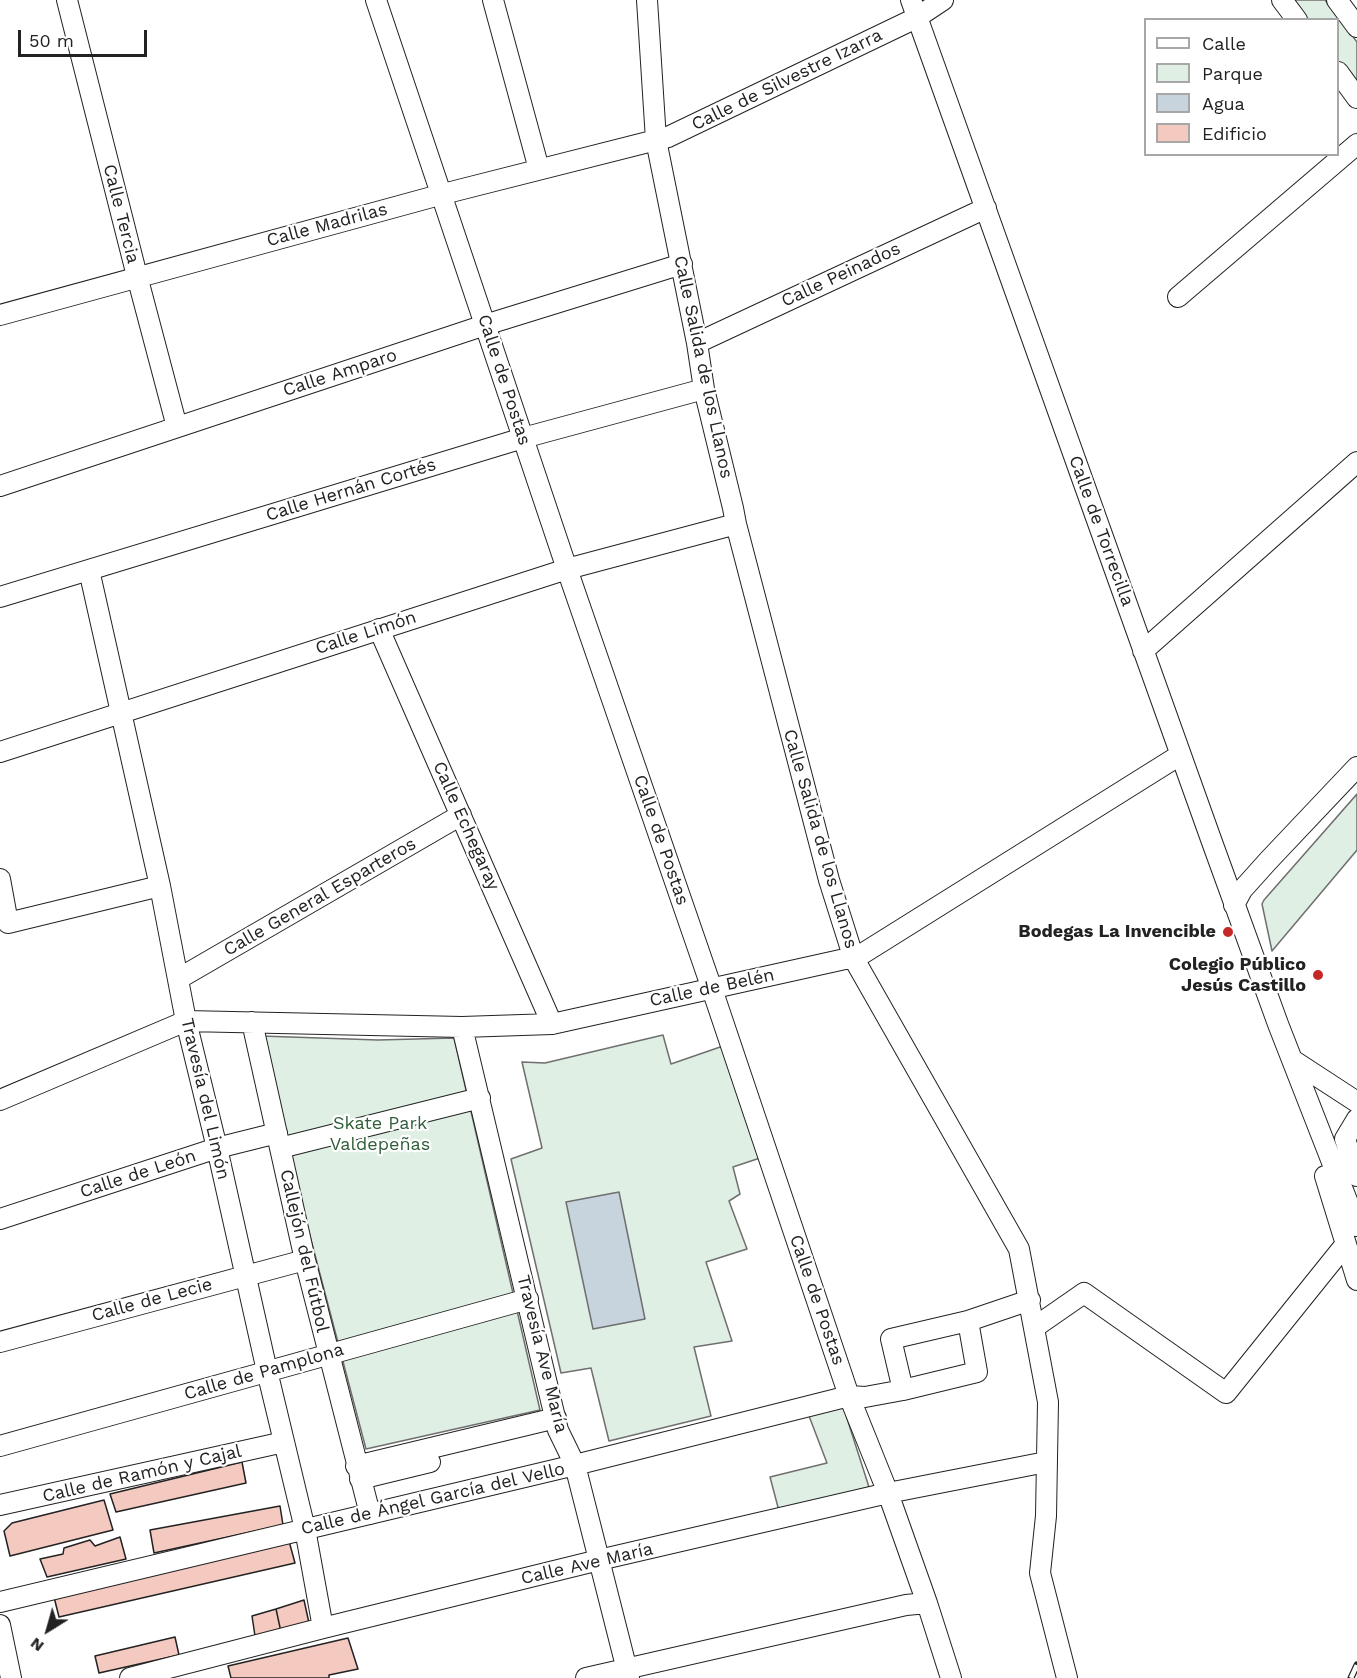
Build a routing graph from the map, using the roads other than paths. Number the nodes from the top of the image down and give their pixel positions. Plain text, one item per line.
1 (67, 0) edge
2 (376, 0) edge
3 (493, 0) edge
4 (647, 0) edge
5 (943, 0) edge
6 (1282, 0) edge
7 (1337, 0) edge
8 (914, 9) edge
9 (1296, 18) edge
10 (1357, 27) edge
11 (1339, 73) edge
12 (1357, 98) edge
13 (656, 140) junction
14 (1357, 144) edge
15 (539, 170) junction
16 (443, 194) junction
17 (986, 208) junction
18 (682, 264) junction
19 (137, 276) junction
20 (1178, 297) dead end
21 (0, 315) edge
22 (485, 325) junction
23 (697, 343) junction
24 (704, 389) junction
25 (177, 427) junction
26 (523, 438) junction
27 (1357, 462) edge
28 (0, 486) edge
29 (736, 524) junction
30 (567, 569) junction
31 (88, 570) junction
32 (0, 597) edge
33 (379, 629) junction
34 (1143, 651) junction
35 (121, 714) junction
36 (0, 752) edge
37 (1180, 755) junction
38 (1357, 767) edge
39 (461, 815) junction
40 (0, 879) edge
41 (160, 886) junction
42 (1234, 904) junction
43 (854, 959) junction
44 (178, 979) junction
45 (712, 988) junction
46 (186, 1021) junction
47 (252, 1023) junction
48 (552, 1023) junction
49 (1278, 1024) junction
50 (462, 1027) junction
51 (1294, 1061) junction
52 (480, 1098) junction
53 (0, 1101) edge
54 (1357, 1102) edge
55 (1357, 1119) edge
56 (279, 1141) junction
57 (217, 1148) junction
58 (1357, 1176) edge
59 (0, 1219) edge
60 (1357, 1226) edge
61 (1345, 1245) junction
62 (305, 1260) junction
63 (246, 1275) junction
64 (1357, 1280) edge
65 (528, 1299) junction
66 (1030, 1300) junction
67 (968, 1321) junction
68 (1035, 1327) junction
69 (0, 1342) edge
70 (328, 1354) junction
71 (267, 1371) junction
72 (903, 1390) junction
73 (857, 1396) junction
74 (557, 1424) junction
75 (284, 1442) junction
76 (0, 1446) edge
77 (1046, 1462) junction
78 (575, 1465) junction
79 (358, 1472) junction
80 (888, 1493) junction
81 (0, 1505) edge
82 (370, 1514) junction
83 (305, 1528) junction
84 (599, 1560) junction
85 (0, 1602) edge
86 (927, 1603) junction
87 (0, 1625) edge
88 (323, 1628) junction
89 (628, 1673) edge
90 (11, 1678) edge
91 (130, 1678) edge
92 (585, 1678) edge
93 (951, 1678) edge
94 (1067, 1678) edge

1 - 19 street, Calle Tercia
2 - 16 street, Calle de Postas
3 - 15 street
4 - 13 street, Calle Salida de los Llanos
5 - 8 street, Calle de Silvestre Izarra
6 - 9 street
7 - 10 street
8 - 13 street, Calle de Silvestre Izarra
8 - 17 street, Calle de Torrecilla
11 - 12 street
13 - 15 street, Calle Madrilas
13 - 18 street, Calle Salida de los Llanos
14 - 20 street
15 - 16 street, Calle Madrilas
16 - 19 street, Calle Madrilas
16 - 22 street, Calle de Postas
17 - 23 street, Calle Peinados
17 - 34 street, Calle de Torrecilla
18 - 22 street, Calle Amparo
18 - 23 street, Calle Salida de los Llanos
19 - 21 street, Calle Madrilas
19 - 25 street, Calle Tercia
22 - 25 street, Calle Amparo
22 - 26 street, Calle de Postas
23 - 24 street, Calle Salida de los Llanos
24 - 26 street, Calle Hernán Cortés
24 - 29 street, Calle Salida de los Llanos
25 - 28 street, Calle Amparo
26 - 30 street, Calle de Postas
26 - 31 street, Calle Hernán Cortés
27 - 34 street
29 - 30 street, Calle Limón
29 - 43 street, Calle Salida de los Llanos
30 - 33 street, Calle Limón
30 - 45 street, Calle de Postas
31 - 32 street, Calle Hernán Cortés
31 - 35 street, Travesía del Limón
33 - 35 street, Calle Limón
33 - 39 street, Calle Echegaray
34 - 37 street, Calle de Torrecilla
35 - 36 street, Calle Limón
35 - 41 street, Travesía del Limón
37 - 42 street, Calle de Torrecilla
37 - 43 street, Calle de Belén
38 - 42 street
39 - 44 street, Calle General Esparteros
39 - 48 street, Calle Echegaray
40 - 41 street
41 - 44 street, Travesía del Limón
42 - 49 street, Calle de Torrecilla
43 - 45 street, Calle de Belén
43 - 66 street, Calle Salida de los Llanos
44 - 46 street, Travesía del Limón
45 - 48 street, Calle de Belén
45 - 73 street, Calle de Postas
46 - 47 street, Calle de Belén
46 - 53 street
46 - 57 street, Travesía del Limón
47 - 50 street, Calle de Belén
47 - 56 street, Callejón del Fútbol
48 - 50 street, Calle de Belén
49 - 51 street, Calle de Torrecilla
49 - 61 street
50 - 52 street, Travesía Ave María
51 - 54 street
51 - 60 street, Calle de Torrecilla
52 - 56 street, Calle de León
52 - 65 street, Travesía Ave María
55 - 58 street
56 - 57 street, Calle de León
56 - 62 street, Callejón del Fútbol
57 - 59 street, Calle de León
57 - 63 street, Travesía del Limón
61 - 64 street
61 - 68 street
62 - 63 street, Calle de Lecie
62 - 70 street, Callejón del Fútbol
63 - 69 street, Calle de Lecie
63 - 71 street, Travesía del Limón
65 - 70 street, Calle de Pamplona
65 - 74 street, Travesía Ave María
66 - 67 street
66 - 68 street, Calle Salida de los Llanos
67 - 72 street, Calle de Ángel García del Vello
67 - 72 street
68 - 77 street, Calle Salida de los Llanos
70 - 71 street, Calle de Pamplona
70 - 79 street, Callejón del Fútbol
71 - 75 street, Travesía del Limón
71 - 76 street, Calle de Pamplona
72 - 73 street, Calle de Ángel García del Vello
73 - 78 street, Calle de Ángel García del Vello
73 - 80 street, Calle de Postas
74 - 78 street, Travesía Ave María
74 - 79 street
75 - 81 street, Calle de Ramón y Cajal
75 - 83 street, Travesía del Limón
77 - 80 street, Calle Ave María
77 - 94 street, Calle Salida de los Llanos
78 - 82 street, Calle de Ángel García del Vello
78 - 84 street, Travesía Ave María
79 - 82 street, Callejón del Fútbol
80 - 84 street, Calle Ave María
80 - 86 street, Calle de Postas
82 - 83 street, Calle de Ángel García del Vello
83 - 85 street, Calle de Ángel García del Vello
83 - 88 street, Travesía del Limón
84 - 88 street, Calle Ave María
84 - 89 street, Travesía Ave María
86 - 89 street
86 - 93 street, Calle de Postas
87 - 90 street
88 - 91 street, Calle Ave María
89 - 92 street

